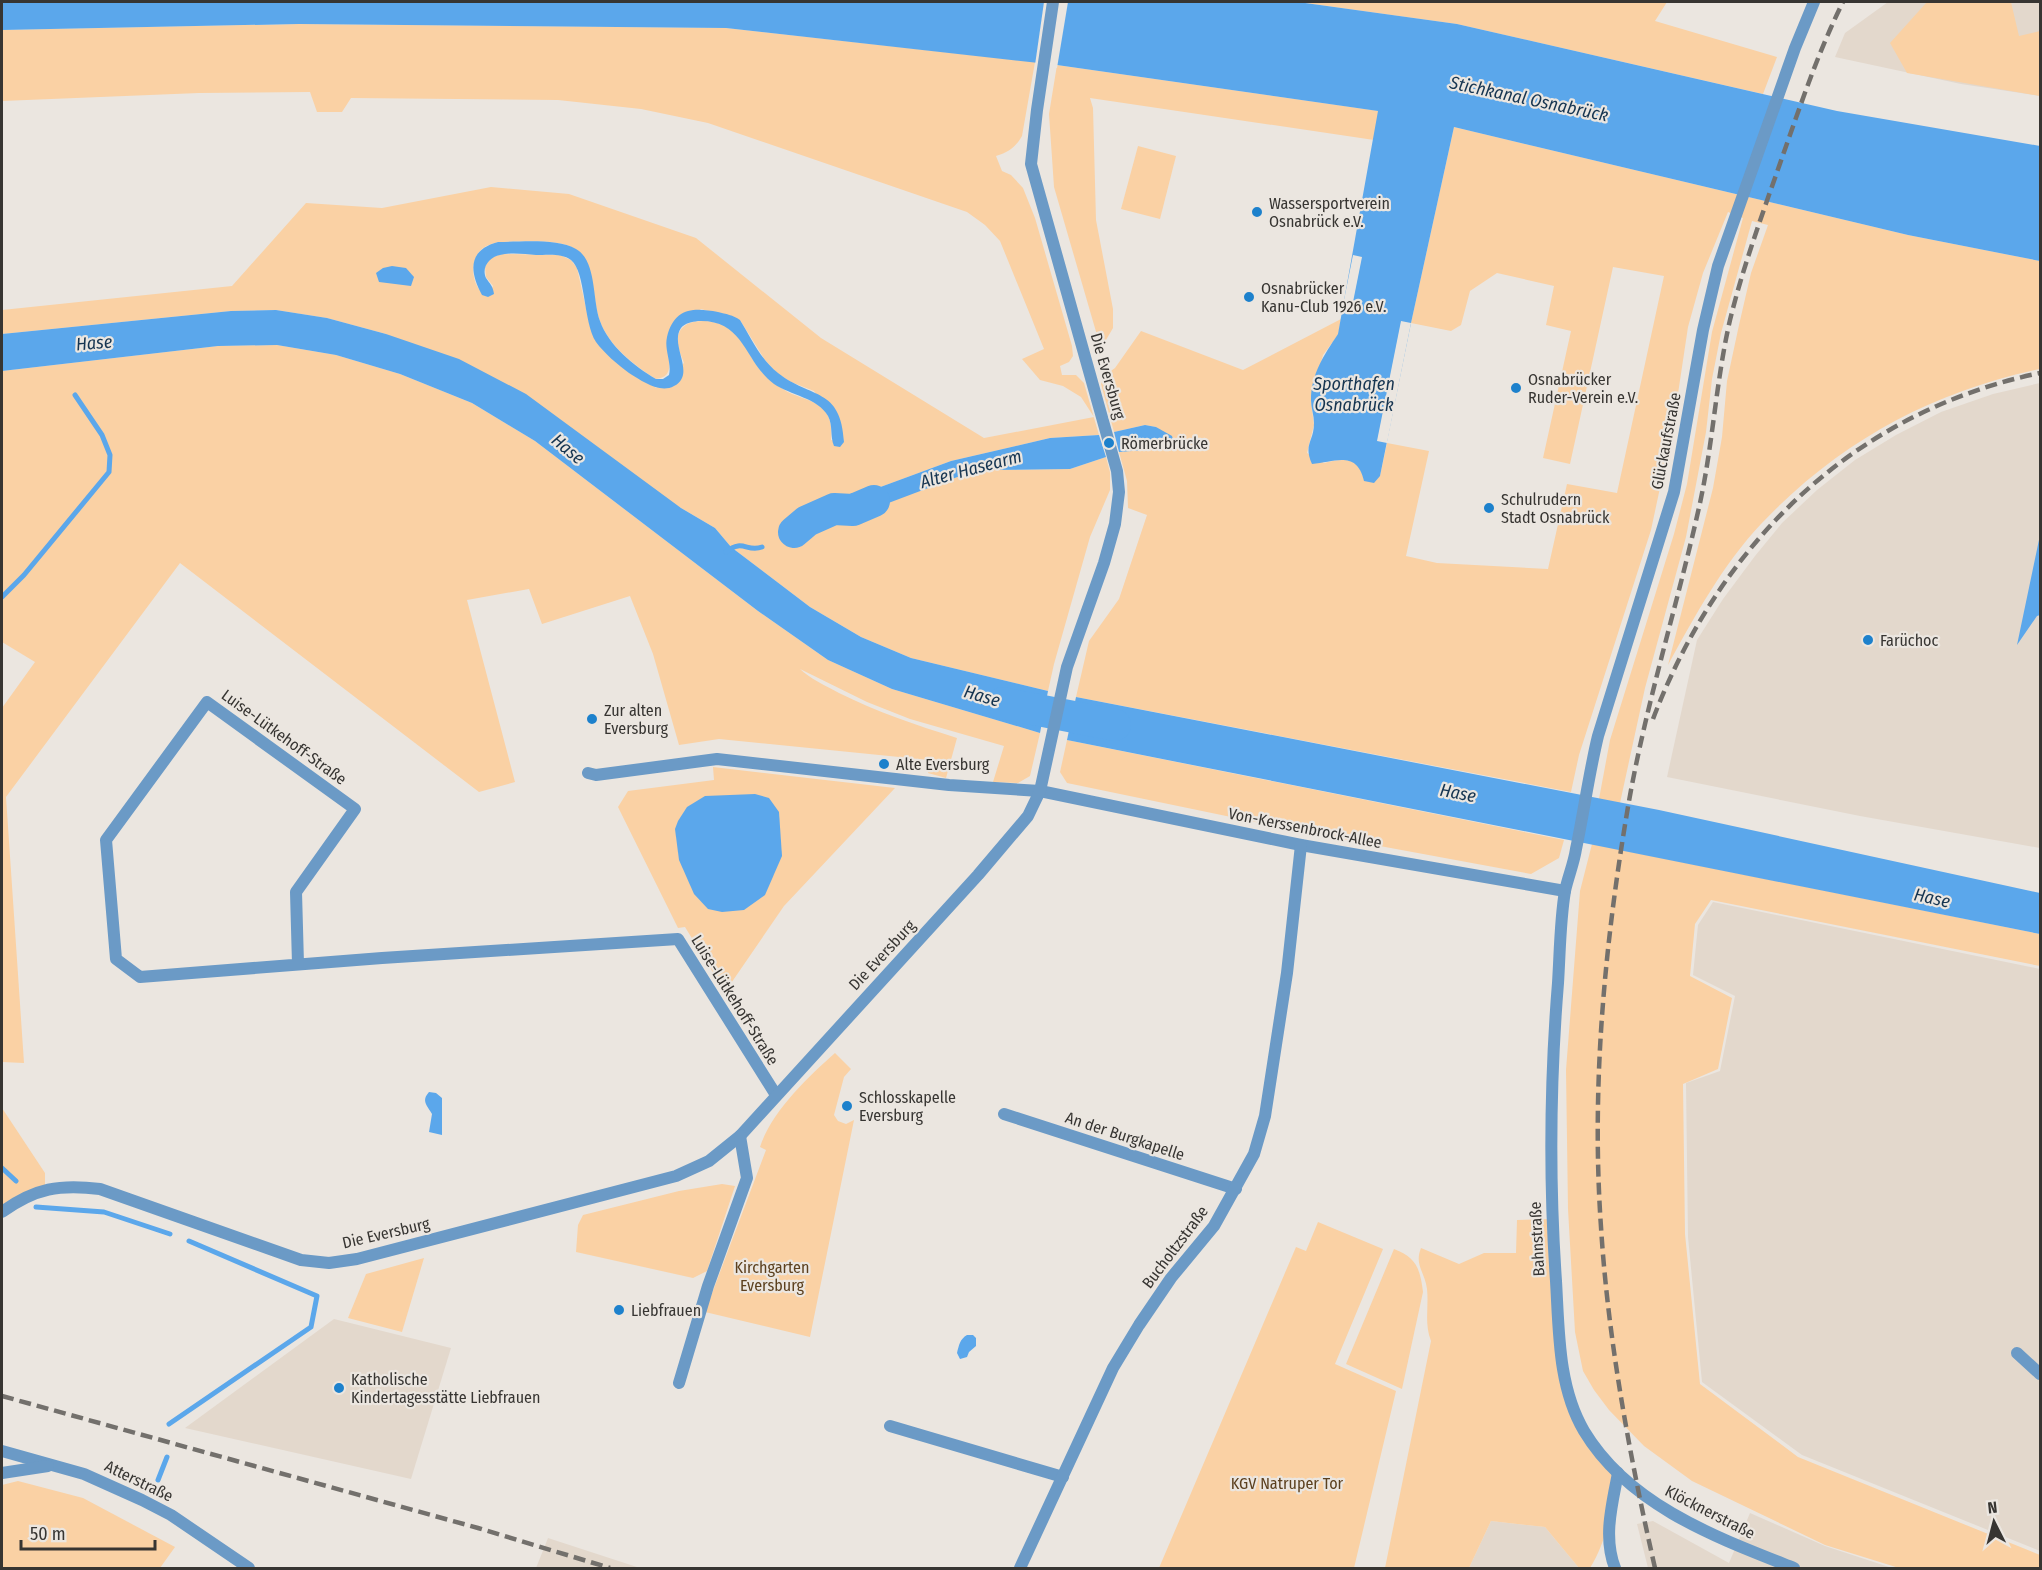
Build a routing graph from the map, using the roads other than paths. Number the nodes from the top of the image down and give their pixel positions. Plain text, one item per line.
1 (1053, 2) edge
2 (1814, 2) edge
3 (588, 773) dead end
4 (1040, 792) junction
5 (1301, 845) junction
6 (1565, 891) junction
7 (298, 964) junction
8 (776, 1095) junction
9 (1004, 1114) dead end
10 (740, 1136) junction
11 (1236, 1189) junction
12 (2, 1212) edge
13 (2017, 1353) dead end
14 (2040, 1374) edge
15 (679, 1383) dead end
16 (890, 1426) dead end
17 (2, 1451) edge
18 (54, 1466) junction
19 (2, 1473) edge
20 (1618, 1473) junction
21 (1063, 1477) junction
22 (249, 1569) edge
23 (1020, 1569) edge
24 (1615, 1569) edge
25 (1794, 1569) edge

1 - 4 street, Die Eversburg
2 - 6 street, Glückaufstraße
3 - 4 street
4 - 5 street, Von-Kerssenbrock-Allee
4 - 8 street, Die Eversburg
5 - 6 street, Von-Kerssenbrock-Allee
5 - 11 street, Bucholtzstraße
6 - 20 street, Bahnstraße
7 - 7 street, Luise-Lütkehoff-Straße
7 - 8 street, Luise-Lütkehoff-Straße
8 - 10 street, Die Eversburg
9 - 11 street, An der Burgkapelle
10 - 12 street, Die Eversburg
10 - 15 street
11 - 21 street, Bucholtzstraße
13 - 14 street
16 - 21 street
17 - 18 street, Atterstraße
18 - 19 street
18 - 22 street, Atterstraße
20 - 24 street
20 - 25 street, Klöcknerstraße
21 - 23 street, Bucholtzstraße

